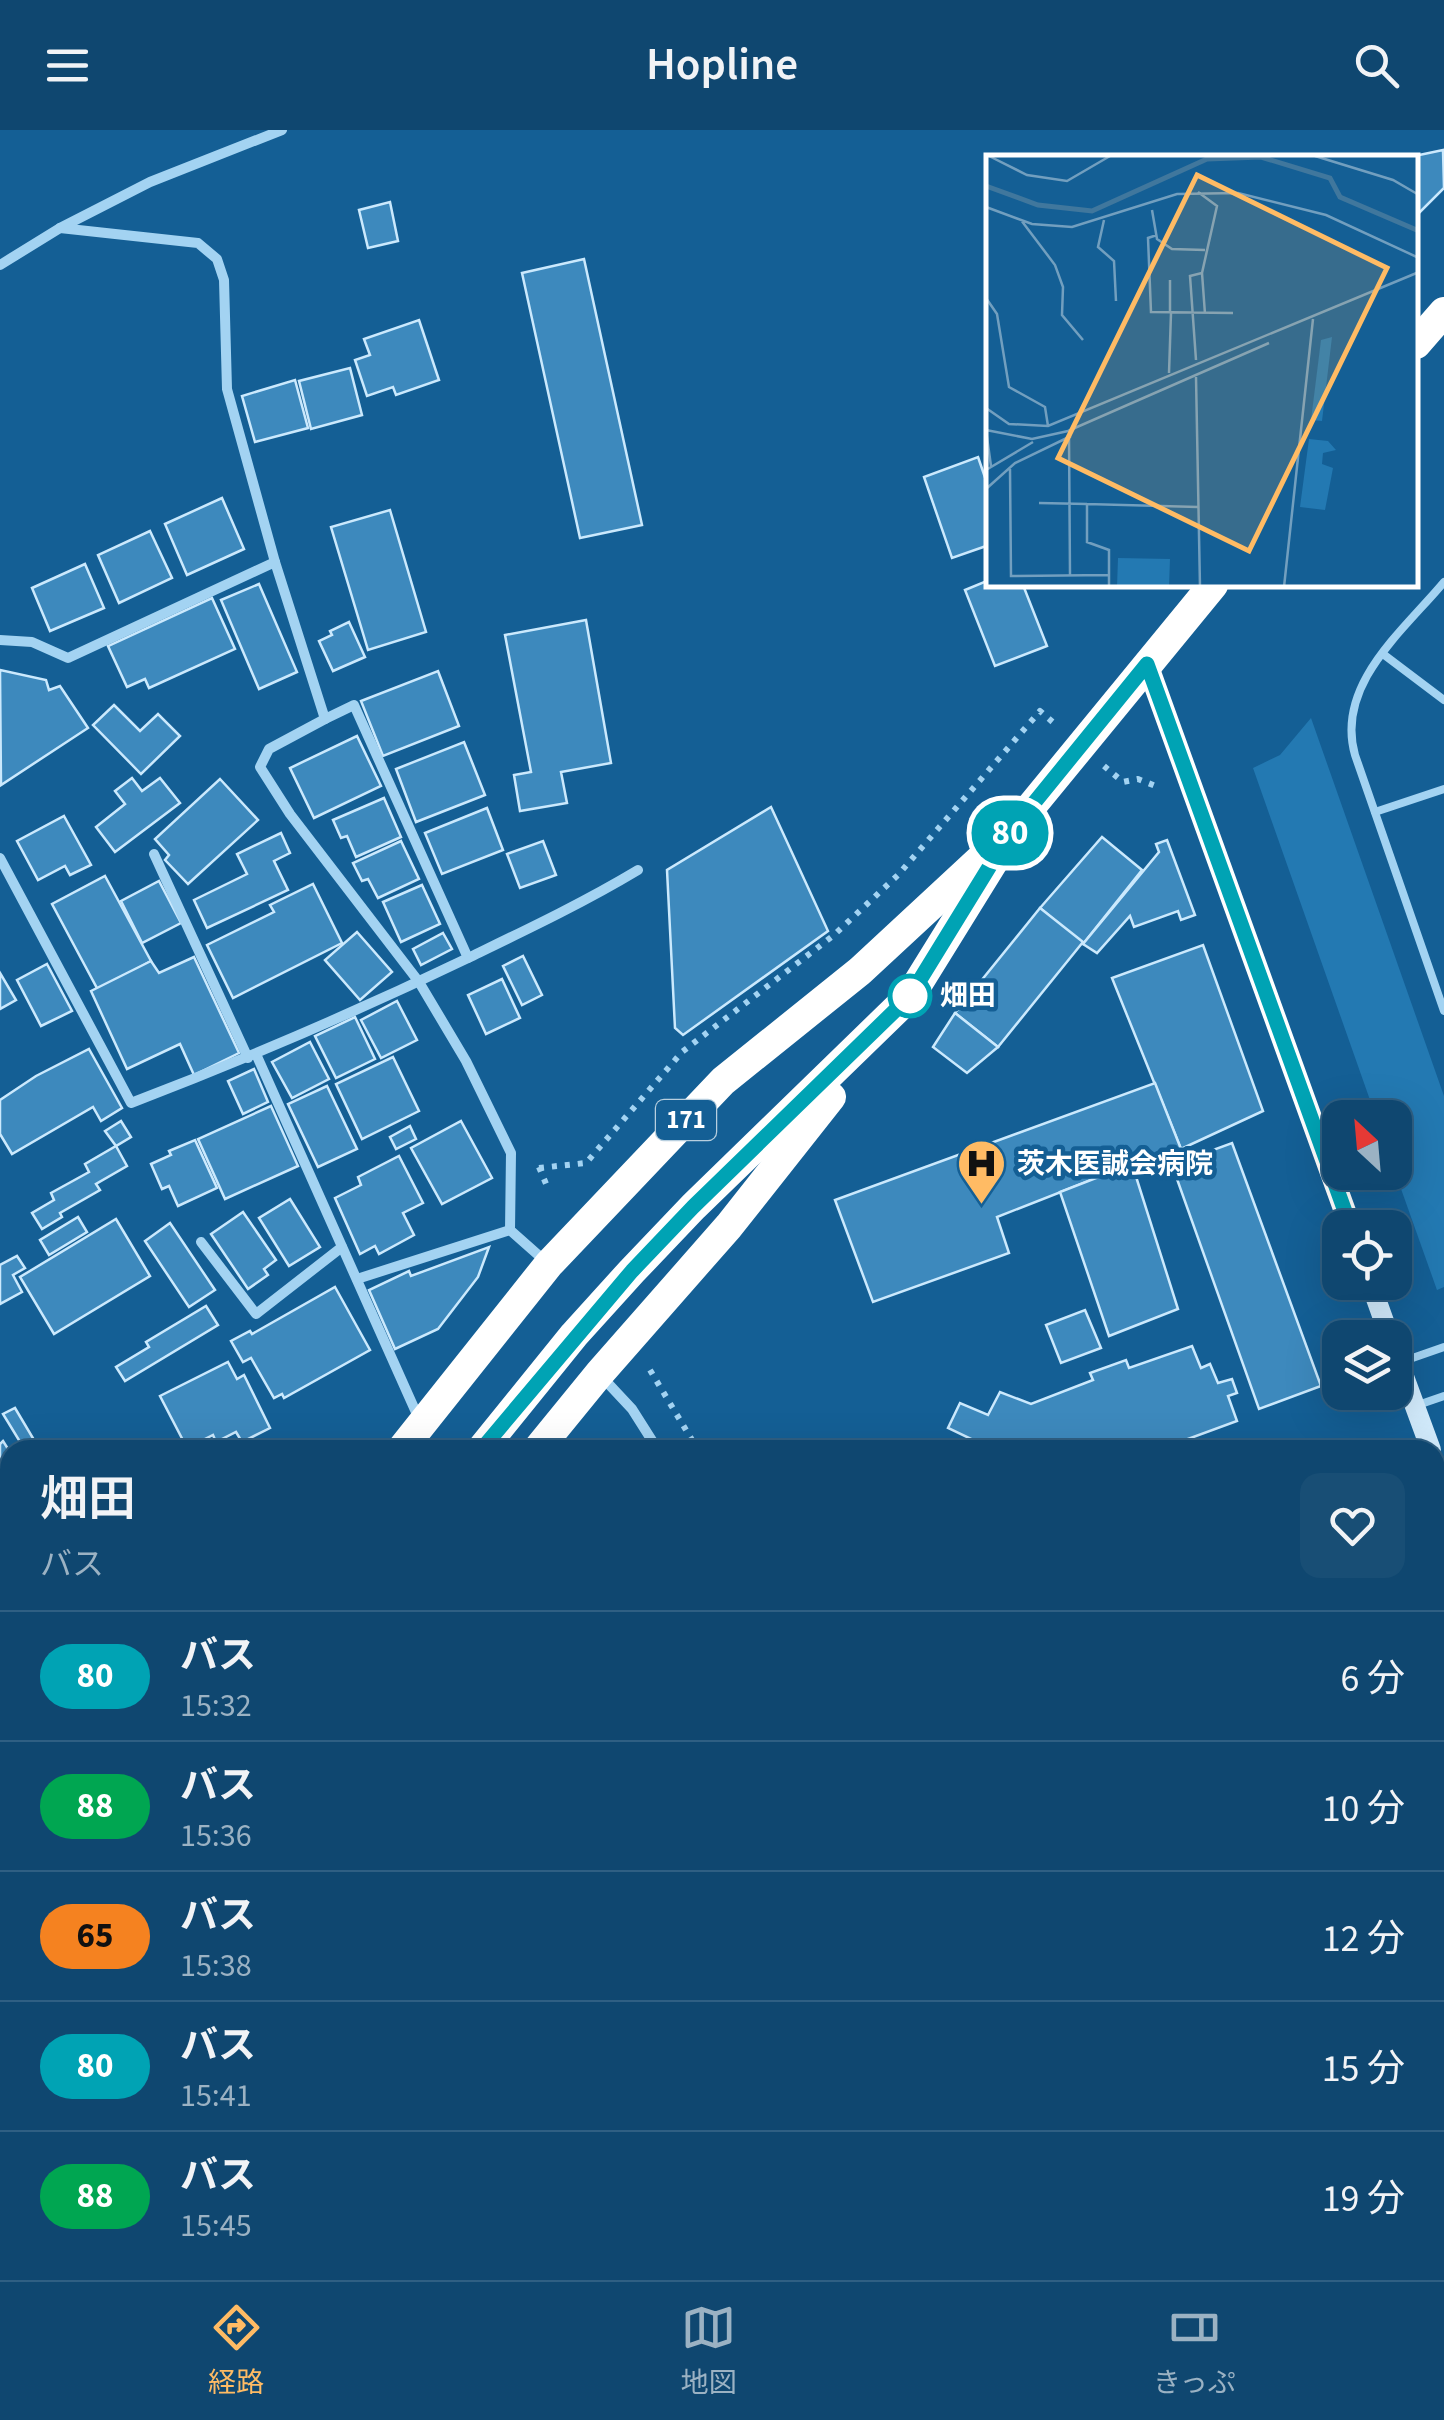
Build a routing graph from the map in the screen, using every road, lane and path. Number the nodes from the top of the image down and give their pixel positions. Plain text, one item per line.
1 (282, 130) edge
2 (60, 228) junction
3 (0, 266) edge
4 (1444, 312) edge
5 (1419, 341) edge
6 (275, 562) junction
7 (1444, 582) edge
8 (1211, 588) edge
9 (0, 640) edge
10 (1384, 654) junction
11 (1147, 664) junction
12 (1444, 700) edge
13 (1040, 711) dead end
14 (325, 719) junction
15 (1123, 782) dead end
16 (1444, 789) edge
17 (1162, 791) dead end
18 (1375, 812) junction
19 (1012, 830) junction
20 (154, 854) dead end
21 (0, 858) edge
22 (638, 870) dead end
23 (468, 958) junction
24 (419, 982) junction
25 (910, 996) junction
26 (1444, 1011) edge
27 (252, 1056) junction
28 (539, 1168) dead end
29 (1344, 1210) edge
30 (510, 1230) junction
31 (201, 1242) dead end
32 (342, 1247) junction
33 (549, 1264) junction
34 (356, 1279) junction
35 (1444, 1347) edge
36 (1412, 1354) edge
37 (650, 1370) dead end
38 (599, 1374) junction
39 (1444, 1396) edge
40 (1412, 1398) edge
41 (1415, 1406) junction
42 (421, 1424) junction
43 (409, 1440) edge
44 (489, 1440) edge
45 (545, 1440) edge
46 (652, 1440) edge
47 (692, 1440) edge
48 (1427, 1440) edge

1 - 2 street
2 - 3 street
2 - 6 street
4 - 5 highway
6 - 9 street
6 - 14 street
7 - 10 lane
8 - 11 highway, 171
10 - 12 lane
10 - 18 lane
11 - 19 highway, 171
11 - 29 street
13 - 28 path
14 - 23 street
14 - 24 street
15 - 17 path
16 - 18 lane
18 - 26 lane
19 - 25 highway, 171
19 - 33 highway, 171
20 - 27 street
21 - 27 street
22 - 23 street
23 - 24 street
24 - 27 street
24 - 30 street
25 - 38 highway
25 - 44 highway, 171
27 - 32 street
30 - 33 street
30 - 34 street
31 - 32 street
32 - 34 street
33 - 42 highway, 171
34 - 42 street
35 - 36 lane
37 - 47 path
38 - 45 highway
38 - 46 street
39 - 41 lane
40 - 41 street
41 - 48 street
42 - 43 highway, 171

